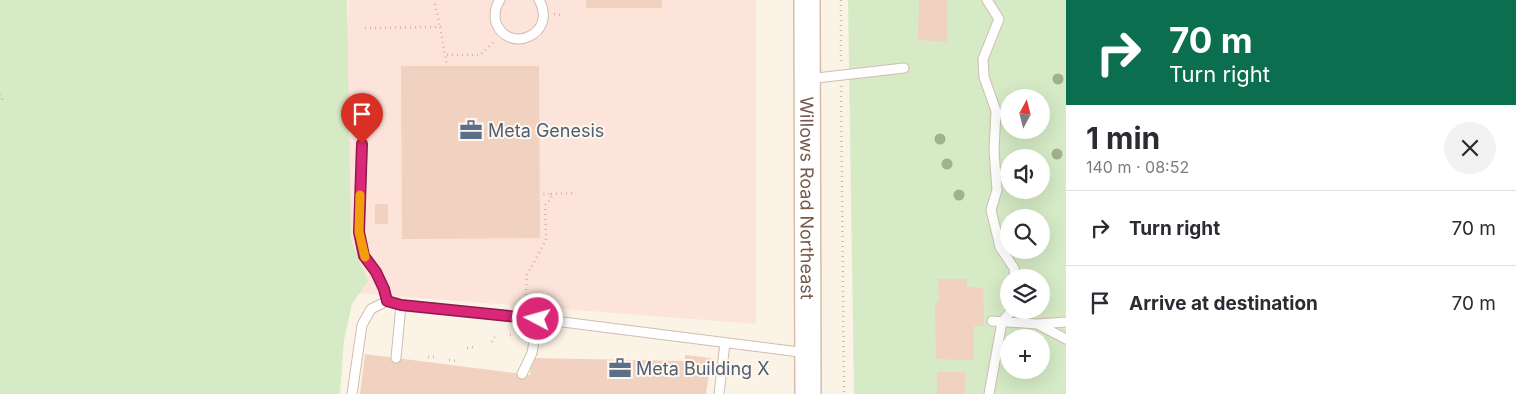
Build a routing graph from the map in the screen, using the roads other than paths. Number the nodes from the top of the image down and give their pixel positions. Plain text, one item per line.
1 (500, 0) edge
2 (539, 0) edge
3 (807, 0) edge
4 (986, 0) edge
5 (904, 68) dead end
6 (808, 78) junction
7 (362, 144) dead end
8 (1014, 269) edge
9 (387, 301) junction
10 (401, 305) junction
11 (538, 319) junction
12 (1001, 319) edge
13 (997, 322) junction
14 (1066, 322) edge
15 (1036, 324) junction
16 (1066, 340) edge
17 (725, 343) junction
18 (808, 353) junction
19 (396, 358) dead end
20 (522, 374) dead end
21 (352, 394) edge
22 (719, 394) edge
23 (808, 394) edge
24 (989, 394) edge

1 - 2 lane
3 - 6 main road, Willows Road Northeast
4 - 8 lane
5 - 6 lane
6 - 18 main road, Willows Road Northeast
7 - 9 lane
9 - 10 lane
9 - 21 lane
10 - 11 lane
10 - 19 lane
11 - 17 lane
11 - 20 lane
12 - 13 lane
13 - 15 lane
13 - 24 lane
14 - 15 lane
15 - 16 lane
17 - 18 lane
17 - 22 lane
18 - 23 main road, Willows Road Northeast

